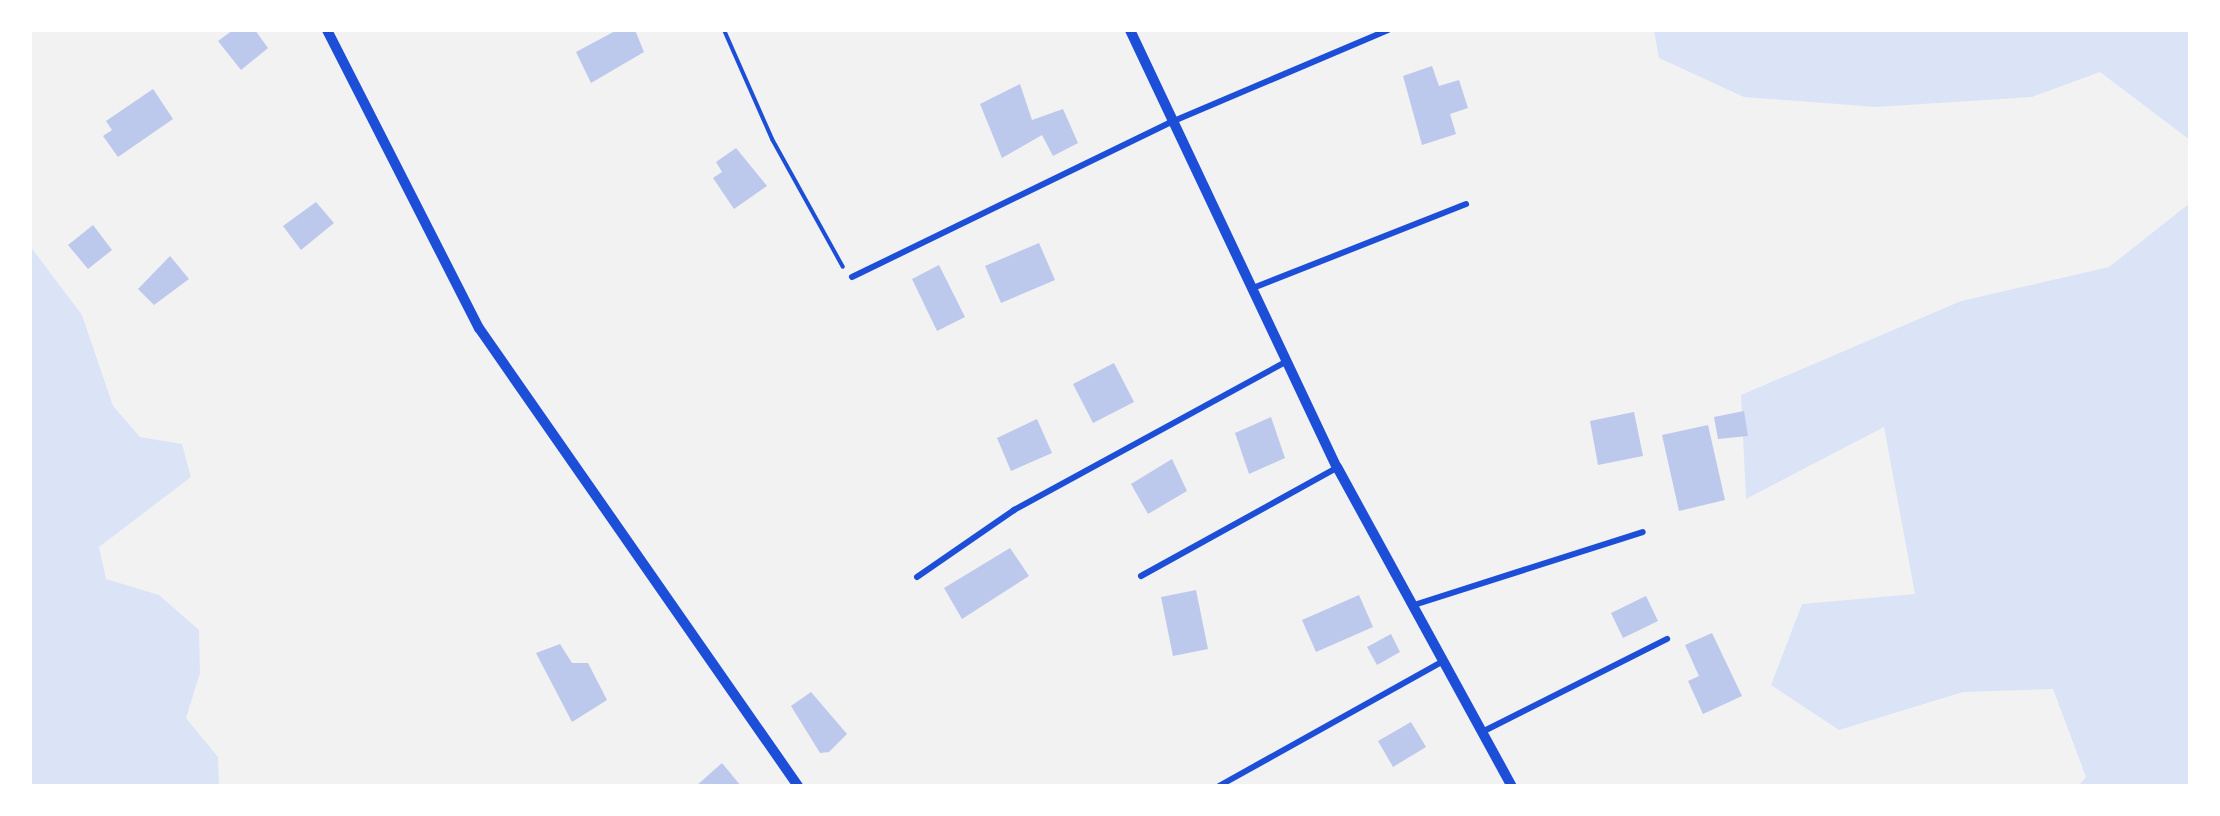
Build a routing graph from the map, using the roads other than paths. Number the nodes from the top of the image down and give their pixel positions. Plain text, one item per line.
1 (326, 30) edge
2 (1130, 30) edge
3 (1388, 30) edge
4 (1168, 123) junction
5 (1466, 204) dead end
6 (852, 277) road end
7 (1252, 289) junction
8 (1286, 362) junction
9 (1337, 467) junction
10 (1643, 532) dead end
11 (1141, 576) dead end
12 (918, 578) dead end
13 (1412, 605) junction
14 (1667, 639) dead end
15 (1442, 662) junction
16 (1484, 731) junction
17 (798, 786) edge
18 (1219, 786) edge
19 (1512, 786) edge

1 - 17 street
2 - 4 street
3 - 4 lane
4 - 6 lane
4 - 7 street
5 - 7 lane
7 - 8 street
8 - 9 street
8 - 12 lane
9 - 11 lane
9 - 13 street
10 - 13 lane
13 - 15 street
14 - 16 lane
15 - 16 street
15 - 18 lane
16 - 19 street

